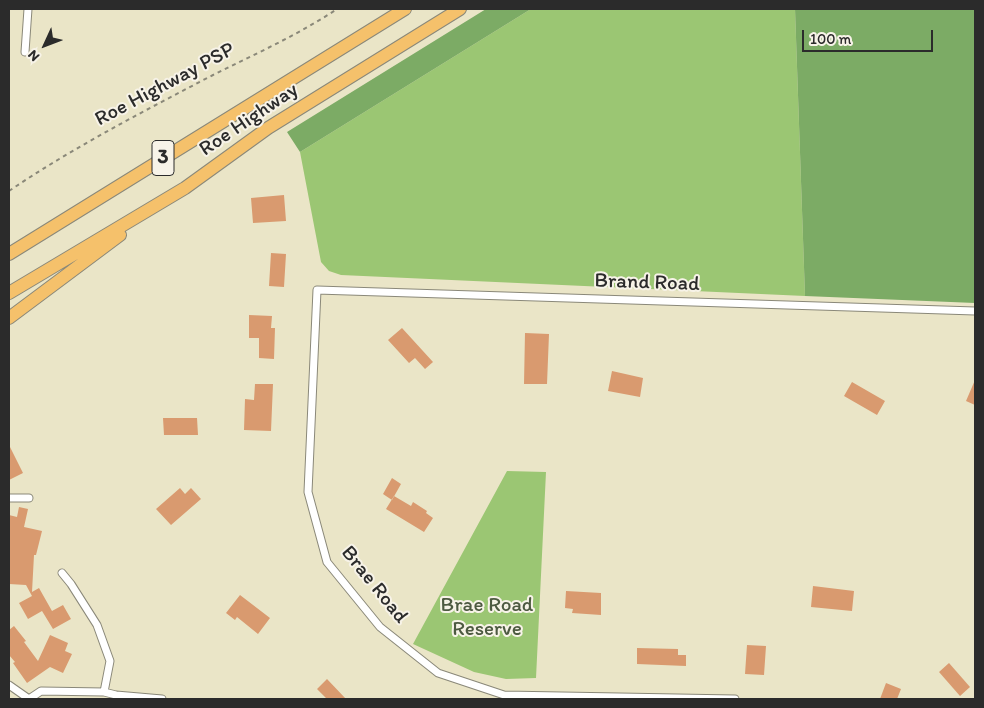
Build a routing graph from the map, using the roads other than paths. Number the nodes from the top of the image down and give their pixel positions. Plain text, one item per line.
1 (28, 9) edge
2 (405, 9) edge
3 (460, 9) edge
4 (25, 52) dead end
5 (185, 188) junction
6 (57, 224) junction
7 (9, 247) edge
8 (9, 254) edge
9 (317, 290) joint
10 (9, 293) edge
11 (975, 311) edge
12 (9, 318) edge
13 (9, 498) edge
14 (30, 498) dead end
15 (62, 573) dead end
16 (9, 685) edge
17 (104, 692) junction
18 (29, 699) edge
19 (162, 699) edge
20 (710, 699) edge
21 (735, 699) edge

1 - 4 street
2 - 6 highway, Roe Highway / 3
3 - 5 highway, Roe Highway / 3
5 - 10 highway, Roe Highway / 3
5 - 12 highway
6 - 7 highway
6 - 8 highway, Roe Highway / 3
9 - 11 street, Brand Road
9 - 20 street, Brae Road
13 - 14 street
15 - 17 street
16 - 18 street
17 - 18 street
17 - 19 street
20 - 21 street, Brae Road

